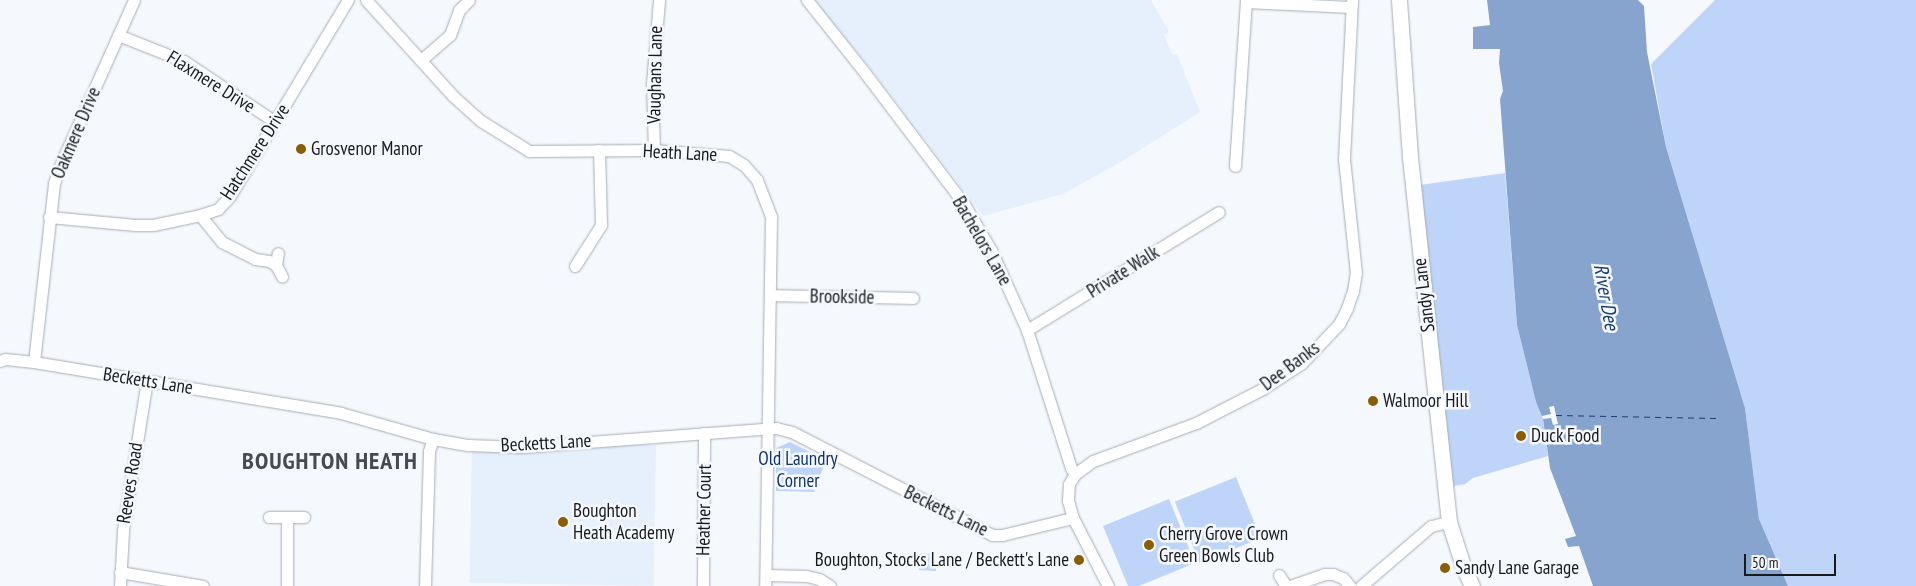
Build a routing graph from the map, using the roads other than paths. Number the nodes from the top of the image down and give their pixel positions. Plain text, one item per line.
1 (134, 0) edge
2 (348, 0) edge
3 (366, 0) edge
4 (469, 0) edge
5 (659, 0) edge
6 (807, 0) edge
7 (1399, 0) edge
8 (1246, 1) edge
9 (1352, 4) edge
10 (118, 35) junction
11 (421, 60) junction
12 (275, 122) junction
13 (599, 150) junction
14 (654, 150) junction
15 (1235, 166) dead end
16 (1219, 212) dead end
17 (200, 215) junction
18 (49, 217) junction
19 (278, 253) dead end
20 (276, 265) junction
21 (576, 266) dead end
22 (282, 277) dead end
23 (770, 295) junction
24 (914, 298) dead end
25 (1028, 330) junction
26 (0, 362) edge
27 (34, 362) junction
28 (147, 380) junction
29 (766, 427) junction
30 (704, 433) junction
31 (433, 439) junction
32 (1075, 474) junction
33 (269, 517) dead end
34 (304, 517) dead end
35 (287, 518) junction
36 (1074, 518) junction
37 (1449, 522) junction
38 (120, 572) junction
39 (1279, 575) dead end
40 (765, 580) edge
41 (120, 586) edge
42 (203, 586) edge
43 (287, 586) edge
44 (425, 586) edge
45 (703, 586) edge
46 (830, 586) edge
47 (1108, 586) edge
48 (1286, 586) edge
49 (1290, 586) edge
50 (1350, 586) edge
51 (1362, 586) edge
52 (1472, 586) edge

1 - 10 street, Oakmere Drive
2 - 12 street, Hatchmere Drive
3 - 11 street, Heath Lane
4 - 11 street
5 - 14 street, Vaughans Lane
6 - 25 street, Bachelors Lane
7 - 37 main road, Sandy Lane
8 - 9 street
8 - 15 street
9 - 32 street, Dee Banks
10 - 12 street, Flaxmere Drive
10 - 18 street, Oakmere Drive
11 - 13 street, Heath Lane
12 - 17 street, Hatchmere Drive
13 - 14 street, Heath Lane
13 - 21 street
14 - 23 street, Heath Lane
16 - 25 street, Private Walk
17 - 18 street, Hatchmere Drive
17 - 20 street
18 - 27 street, Oakmere Drive
19 - 20 street
20 - 22 street
23 - 24 street, Brookside
23 - 29 street, Heath Lane
25 - 32 street, Bachelors Lane
26 - 27 street, Becketts Lane
27 - 28 street, Becketts Lane
28 - 31 street, Becketts Lane
28 - 38 street, Reeves Road
29 - 30 street, Becketts Lane
29 - 36 street, Becketts Lane
29 - 40 street, Heath Lane
30 - 31 street, Becketts Lane
30 - 45 street, Heather Court
31 - 44 street
32 - 36 street
33 - 35 street
34 - 35 street
35 - 43 street
36 - 47 street
37 - 51 street
37 - 52 main road, Sandy Lane
38 - 41 street, Reeves Road
38 - 42 street
39 - 48 street
40 - 46 street
49 - 50 street

